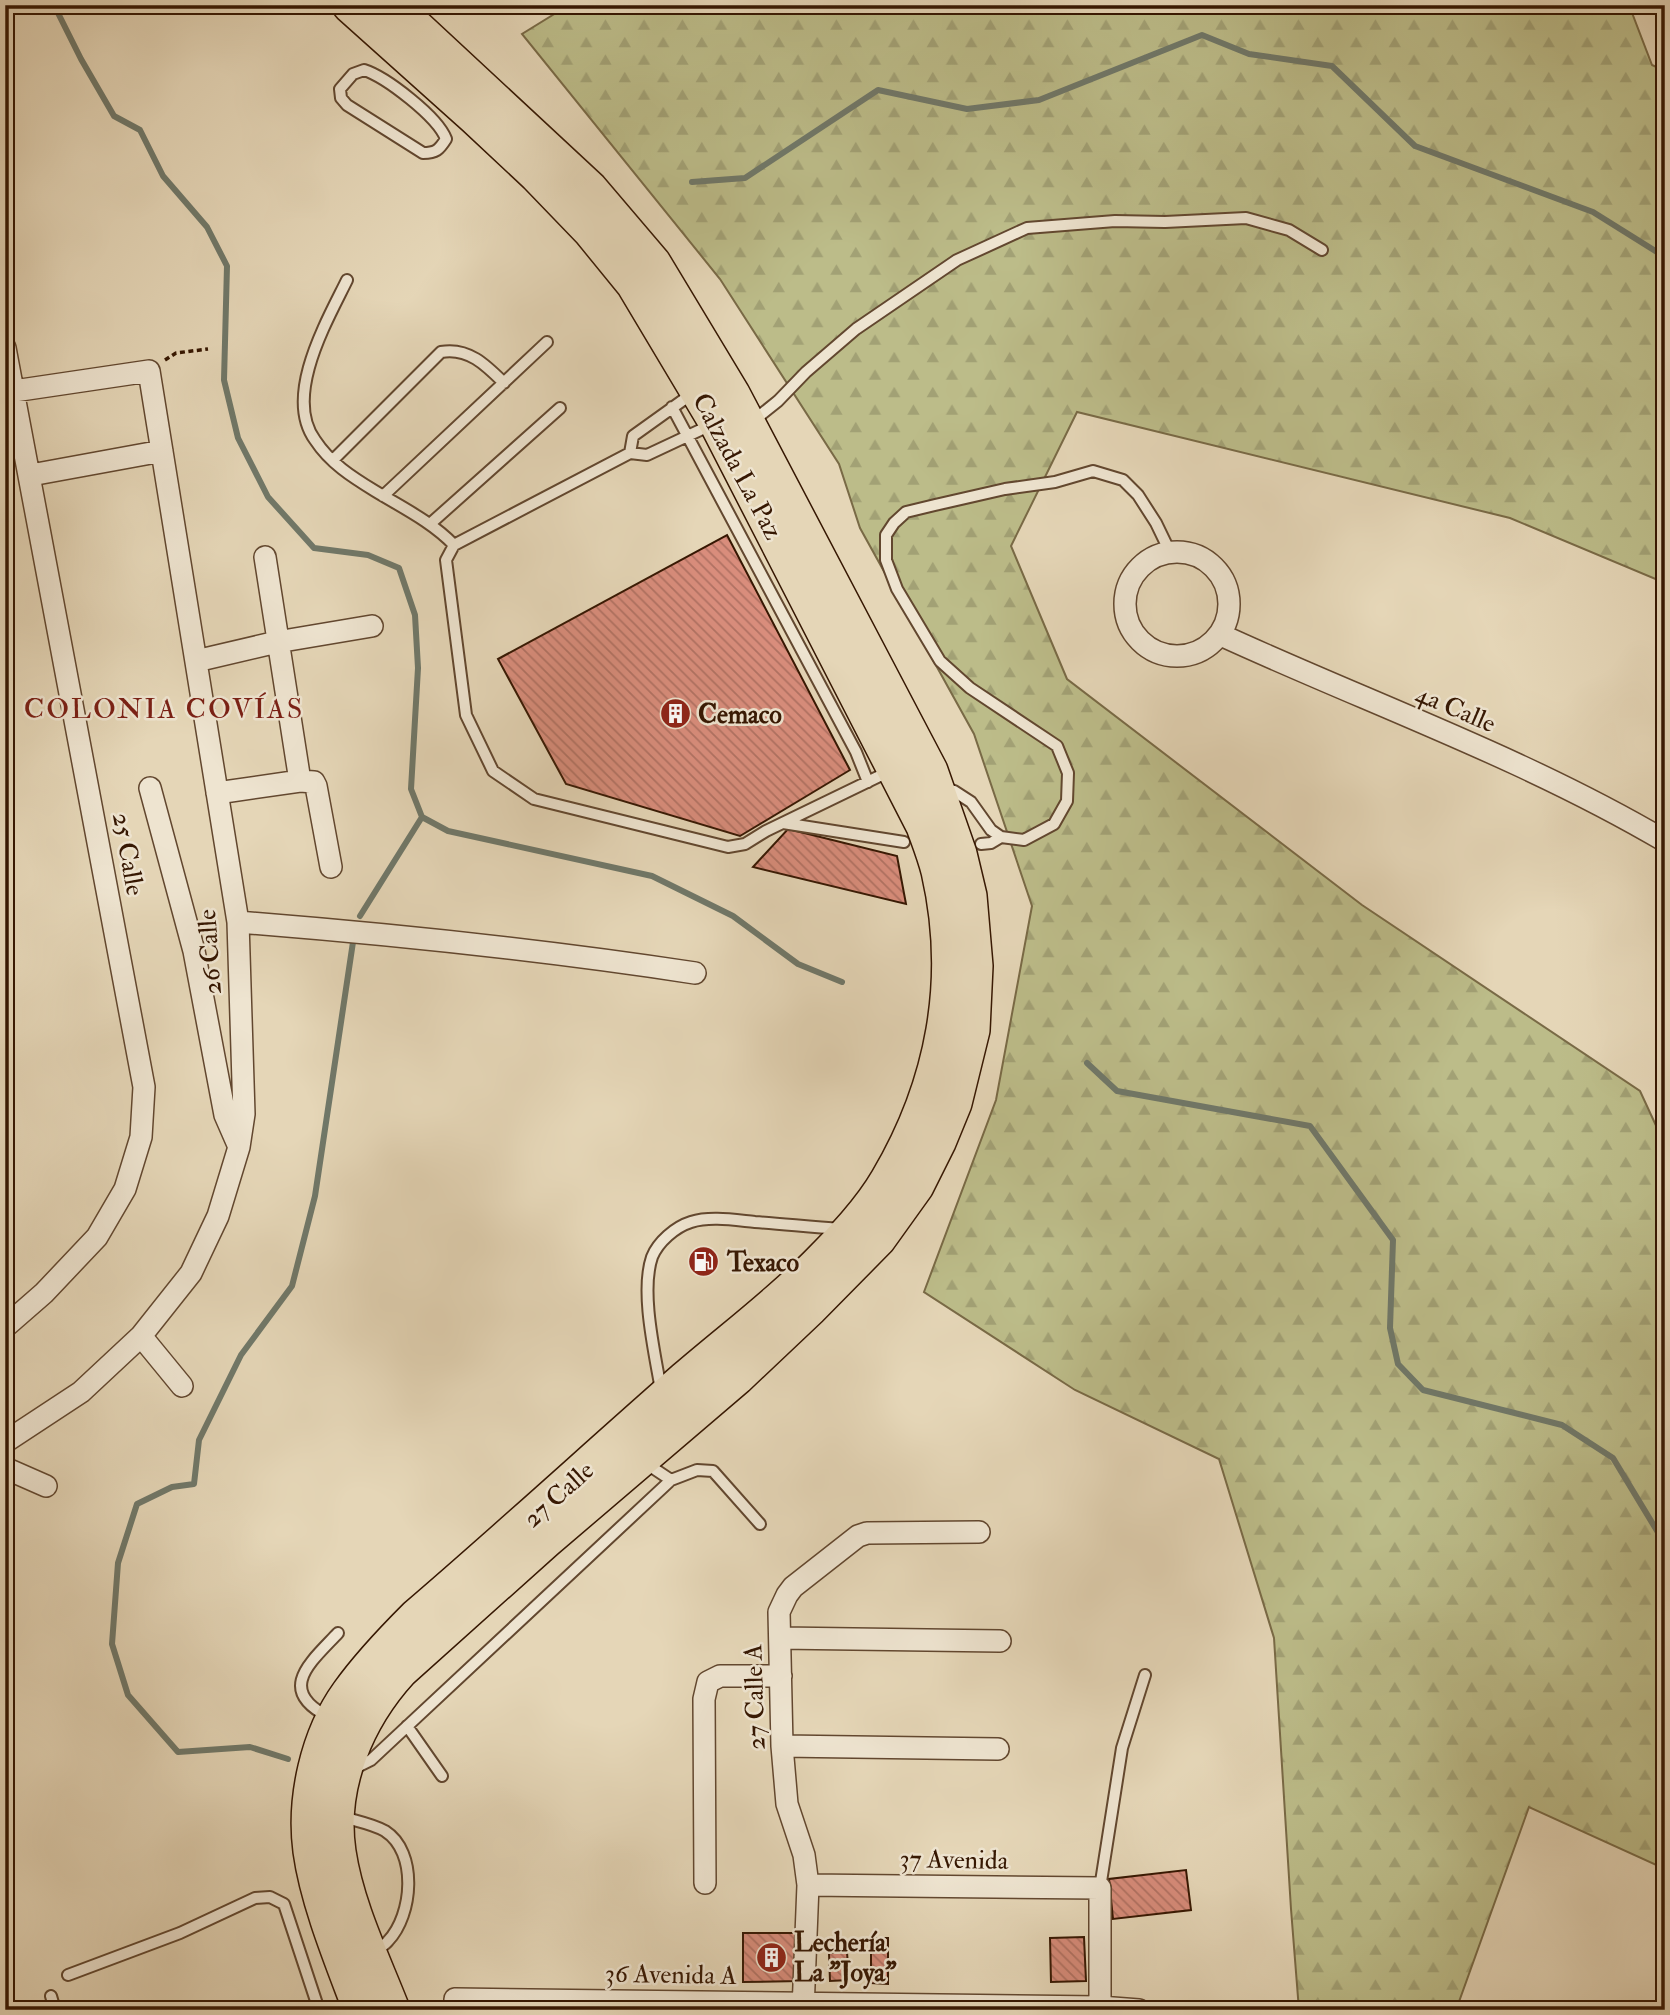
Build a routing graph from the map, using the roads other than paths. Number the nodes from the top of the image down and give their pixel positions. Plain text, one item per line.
1 (350, 5) edge
2 (392, 5) edge
3 (427, 94) junction
4 (1322, 250) dead end
5 (348, 280) dead end
6 (547, 342) dead end
7 (5, 348) edge
8 (504, 383) junction
9 (14, 391) junction
10 (685, 398) junction
11 (560, 408) dead end
12 (718, 428) junction
13 (162, 451) junction
14 (630, 453) junction
15 (333, 460) junction
16 (31, 475) junction
17 (383, 496) junction
18 (430, 524) junction
19 (454, 545) junction
20 (1170, 552) junction
21 (265, 557) dead end
22 (372, 626) dead end
23 (1221, 635) junction
24 (277, 642) junction
25 (196, 662) junction
26 (882, 775) junction
27 (300, 781) junction
28 (936, 787) junction
29 (150, 788) dead end
30 (217, 793) junction
31 (783, 823) junction
32 (1001, 837) junction
33 (1665, 841) edge
34 (904, 842) dead end
35 (981, 844) dead end
36 (331, 867) dead end
37 (238, 922) junction
38 (695, 973) dead end
39 (959, 1028) junction
40 (239, 1147) junction
41 (850, 1230) junction
42 (5, 1327) edge
43 (141, 1336) junction
44 (182, 1386) dead end
45 (663, 1400) junction
46 (5, 1442) edge
47 (640, 1459) junction
48 (5, 1468) edge
49 (671, 1480) junction
50 (46, 1486) dead end
51 (760, 1524) dead end
52 (979, 1532) dead end
53 (338, 1633) dead end
54 (780, 1638) junction
55 (1000, 1641) dead end
56 (1145, 1675) dead end
57 (780, 1676) junction
58 (334, 1720) junction
59 (407, 1726) junction
60 (782, 1746) junction
61 (998, 1749) dead end
62 (343, 1773) junction
63 (442, 1776) dead end
64 (337, 1815) junction
65 (705, 1883) dead end
66 (808, 1885) junction
67 (1100, 1888) junction
68 (371, 1955) junction
69 (68, 1975) dead end
70 (51, 1996) dead end
71 (456, 2004) edge
72 (803, 2007) edge
73 (1100, 2008) edge
74 (55, 2010) edge
75 (319, 2010) edge
76 (361, 2010) edge
77 (391, 2010) edge
78 (1139, 2010) edge

1 - 3 main road, Calzada La Paz
2 - 12 main road, Calzada La Paz
3 - 3 lane
3 - 10 main road, Calzada La Paz
4 - 12 lane
5 - 15 lane
6 - 8 lane
7 - 9 street, 25 Calle
8 - 15 lane
8 - 17 lane
9 - 13 street, 26 Calle
9 - 16 street, 25 Calle
10 - 12 main road, Calzada La Paz
10 - 14 lane
11 - 18 lane
12 - 14 lane
12 - 26 main road, Calzada La Paz
12 - 28 main road, Calzada La Paz
13 - 16 street
13 - 25 street, 26 Calle
14 - 19 lane
15 - 17 lane
16 - 42 street, 25 Calle
17 - 18 lane
18 - 19 lane
19 - 31 lane
20 - 23 street
20 - 23 street
20 - 32 lane
21 - 24 street
22 - 24 street
23 - 33 street, 4a Calle
24 - 25 street
24 - 27 street
25 - 30 street, 26 Calle
26 - 31 lane
26 - 39 main road, Calzada La Paz
27 - 30 street
27 - 36 street
28 - 32 lane
28 - 39 main road, Calzada La Paz
29 - 40 street
30 - 37 street, 26 Calle
31 - 34 lane
32 - 35 lane
37 - 38 street
37 - 40 street, 26 Calle
39 - 41 main road, 27 Calle
39 - 47 main road, 27 Calle
40 - 43 street, 26 Calle
41 - 45 main road, 27 Calle
41 - 45 lane
43 - 44 street
43 - 46 street, 26 Calle
45 - 58 main road, 27 Calle
47 - 49 lane
47 - 62 main road, 27 Calle
48 - 50 street
49 - 51 lane
49 - 59 lane
52 - 54 street, 27 Calle A
53 - 58 lane
54 - 55 street
54 - 57 street, 27 Calle A
56 - 67 lane
57 - 60 street, 27 Calle A
57 - 65 street
58 - 76 main road, 27 Calle
59 - 62 lane
59 - 63 lane
60 - 61 street
60 - 66 street, 27 Calle A
62 - 64 main road, 27 Calle
64 - 68 main road, 27 Calle
64 - 68 lane
66 - 67 street, 37 Avenida
66 - 72 street, 27 Calle A
67 - 73 street
68 - 77 main road, 27 Calle
69 - 75 lane
70 - 74 lane
71 - 72 street, 36 Avenida A
72 - 73 street, 36 Avenida A
73 - 78 street, 36 Avenida A

